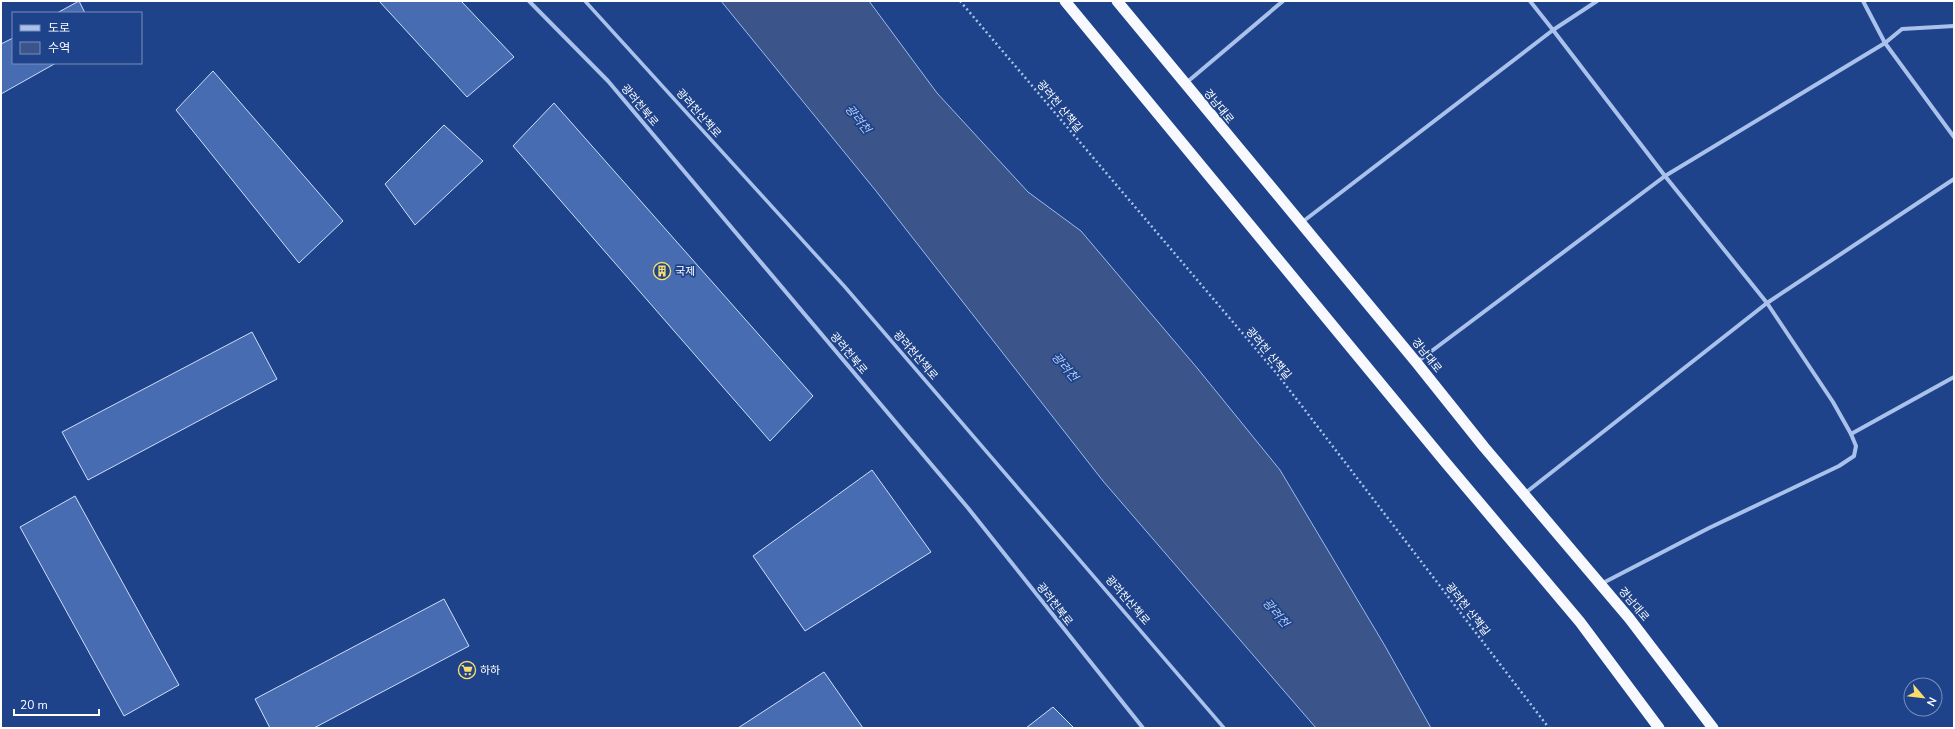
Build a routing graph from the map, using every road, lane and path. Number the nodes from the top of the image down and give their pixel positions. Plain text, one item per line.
1 (529, 1) edge
2 (585, 1) edge
3 (960, 1) edge
4 (1065, 1) edge
5 (1116, 1) edge
6 (1284, 1) edge
7 (1530, 1) edge
8 (1597, 1) edge
9 (1863, 1) edge
10 (1954, 26) edge
11 (1553, 30) junction
12 (1885, 43) junction
13 (1185, 84) junction
14 (1954, 137) edge
15 (1665, 176) junction
16 (1954, 179) edge
17 (1300, 224) junction
18 (1767, 303) junction
19 (1416, 362) junction
20 (1954, 377) edge
21 (1851, 434) junction
22 (1524, 494) junction
23 (1600, 584) junction
24 (1142, 728) edge
25 (1224, 728) edge
26 (1549, 728) edge
27 (1660, 728) edge
28 (1713, 728) edge

1 - 24 street, 광려천북로
2 - 25 street, 광려천산책로
3 - 26 path, 광려천 산책길
4 - 27 highway
5 - 13 highway, 경남대로
6 - 13 street
7 - 11 street
8 - 11 street
9 - 12 street
10 - 12 street
11 - 15 street
11 - 17 street
12 - 14 street
12 - 15 street
13 - 17 highway, 경남대로
15 - 18 street
15 - 19 street
16 - 18 street
17 - 19 highway, 경남대로
18 - 21 street
18 - 22 street
19 - 22 highway, 경남대로
20 - 21 street
21 - 23 street
22 - 23 highway, 경남대로
23 - 28 highway, 경남대로

